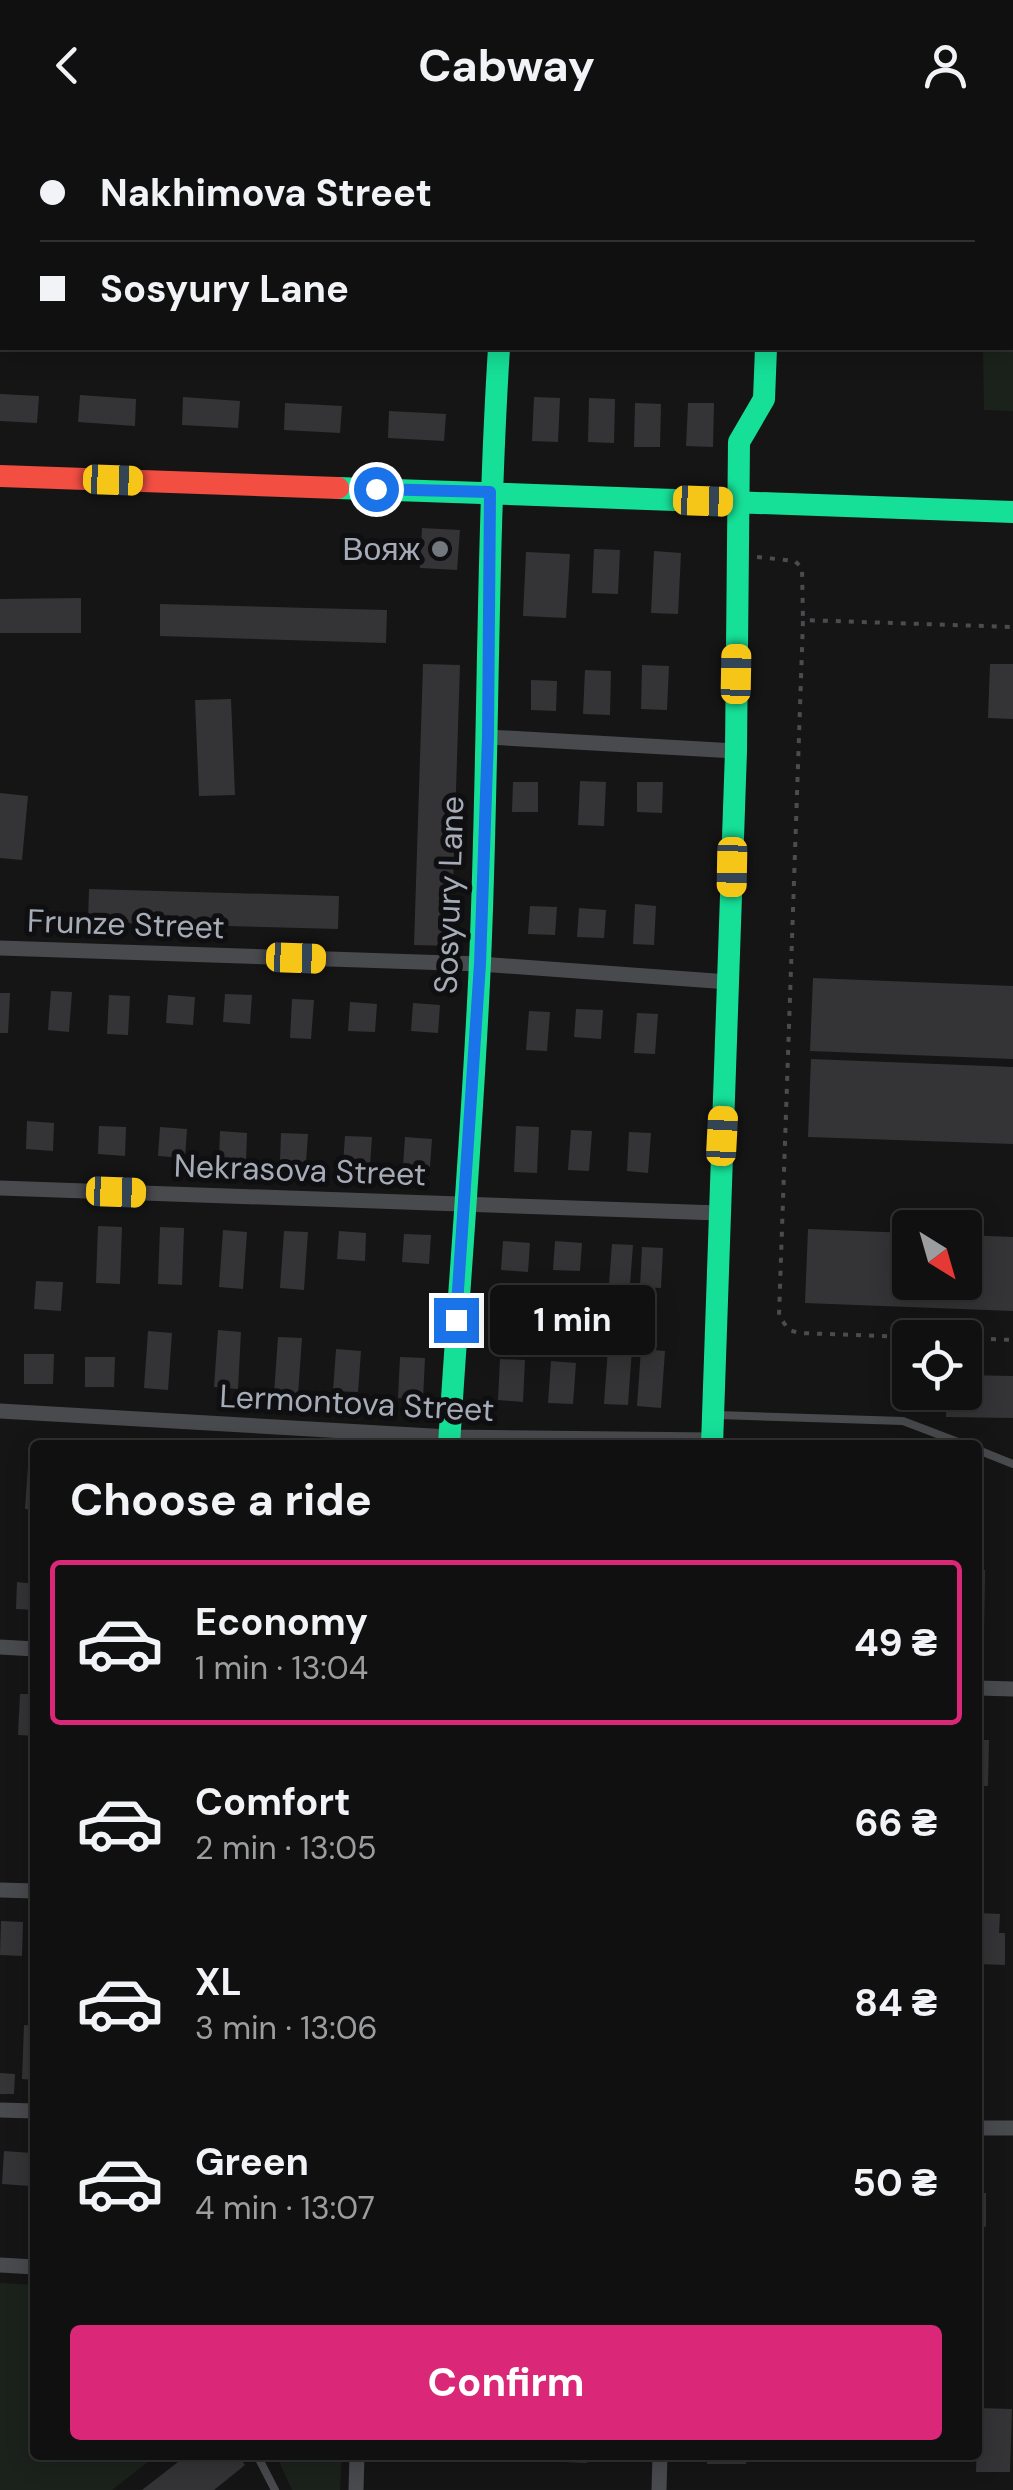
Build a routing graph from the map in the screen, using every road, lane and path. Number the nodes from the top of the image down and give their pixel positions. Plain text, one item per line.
1 (499, 350) edge
2 (766, 350) edge
3 (0, 476) edge
4 (490, 492) junction
5 (738, 502) junction
6 (1013, 512) edge
7 (738, 557) junction
8 (803, 620) junction
9 (1013, 627) edge
10 (488, 737) junction
11 (736, 751) junction
12 (0, 948) edge
13 (480, 964) junction
14 (728, 982) junction
15 (0, 1188) edge
16 (464, 1203) junction
17 (719, 1214) junction
18 (892, 1336) edge
19 (982, 1339) edge
20 (1013, 1340) edge
21 (0, 1411) edge
22 (712, 1414) junction
23 (434, 1440) edge
24 (449, 1440) edge
25 (712, 1440) edge
26 (953, 1440) edge
27 (982, 1452) edge
28 (1013, 1464) edge
29 (0, 1647) edge
30 (30, 1649) edge
31 (982, 1688) edge
32 (1013, 1689) edge
33 (0, 1890) edge
34 (30, 1890) edge
35 (0, 2110) edge
36 (30, 2111) edge
37 (982, 2128) edge
38 (1013, 2128) edge
39 (0, 2266) edge
40 (30, 2267) edge
41 (260, 2460) edge
42 (357, 2460) edge
43 (660, 2460) edge
44 (275, 2490) edge
45 (356, 2490) edge
46 (659, 2490) edge

1 - 4 street, Sosyury Lane
2 - 5 street
3 - 4 street
4 - 5 street
4 - 10 street, Sosyury Lane
5 - 6 street
5 - 7 street
7 - 8 path
7 - 11 street
8 - 9 path
8 - 18 path
10 - 11 street
10 - 13 street, Sosyury Lane
11 - 14 street
12 - 13 street, Frunze Street
13 - 14 street, Frunze Street
13 - 16 street, Sosyury Lane
14 - 17 street
15 - 16 street, Nekrasova Street
16 - 17 street, Nekrasova Street
16 - 24 street, Sosyury Lane
17 - 22 street
19 - 20 path
21 - 23 street, Lermontova Street
22 - 25 street
22 - 26 lane
27 - 28 lane
29 - 30 street
31 - 32 street
33 - 34 street
35 - 36 street
37 - 38 street
39 - 40 street
41 - 44 lane
42 - 45 street
43 - 46 street

